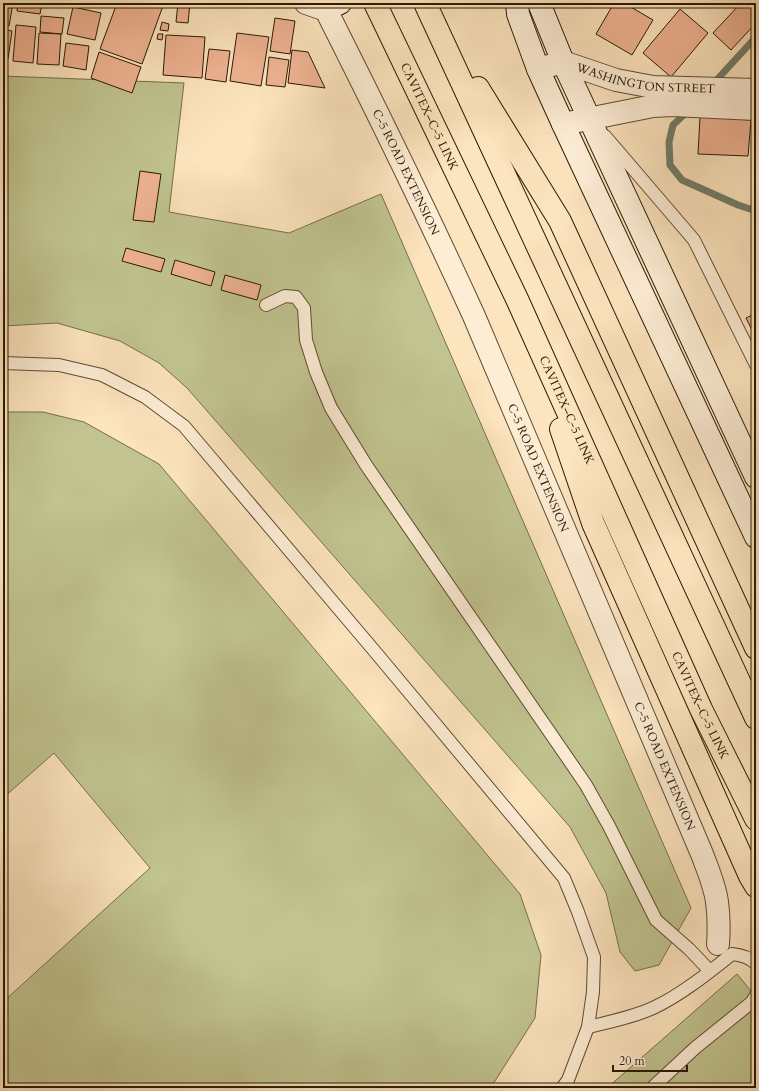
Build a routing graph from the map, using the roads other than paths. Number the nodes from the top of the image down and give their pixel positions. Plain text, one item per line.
1 (306, 3) edge
2 (375, 3) edge
3 (425, 3) edge
4 (517, 3) edge
5 (539, 3) edge
6 (330, 5) edge
7 (563, 62) junction
8 (538, 69) junction
9 (756, 90) edge
10 (672, 97) junction
11 (727, 98) junction
12 (756, 109) edge
13 (590, 119) junction
14 (563, 124) junction
15 (517, 299) junction
16 (266, 304) dead end
17 (3, 363) edge
18 (756, 366) edge
19 (756, 477) edge
20 (756, 537) edge
21 (756, 648) edge
22 (756, 718) edge
23 (756, 819) edge
24 (756, 886) edge
25 (718, 944) dead end
26 (756, 964) edge
27 (710, 971) junction
28 (756, 995) edge
29 (588, 1027) junction
30 (562, 1088) edge
31 (652, 1088) edge

1 - 6 street
2 - 15 highway, CAVITEX–C-5 LINK
3 - 21 highway
3 - 22 highway
4 - 8 street
5 - 7 street
6 - 25 street, C-5 ROAD EXTENSION
7 - 8 street, WASHINGTON STREET
7 - 10 street, WASHINGTON STREET
7 - 13 street
8 - 14 street
9 - 11 street, WASHINGTON STREET
10 - 11 street, WASHINGTON STREET
10 - 13 street, WASHINGTON STREET
11 - 12 street, WASHINGTON STREET
13 - 14 street, WASHINGTON STREET
13 - 18 lane
13 - 19 street
14 - 20 street
15 - 23 highway, CAVITEX–C-5 LINK
15 - 24 highway
16 - 27 lane
17 - 29 lane
26 - 27 lane
27 - 29 lane
28 - 31 lane
29 - 30 lane

